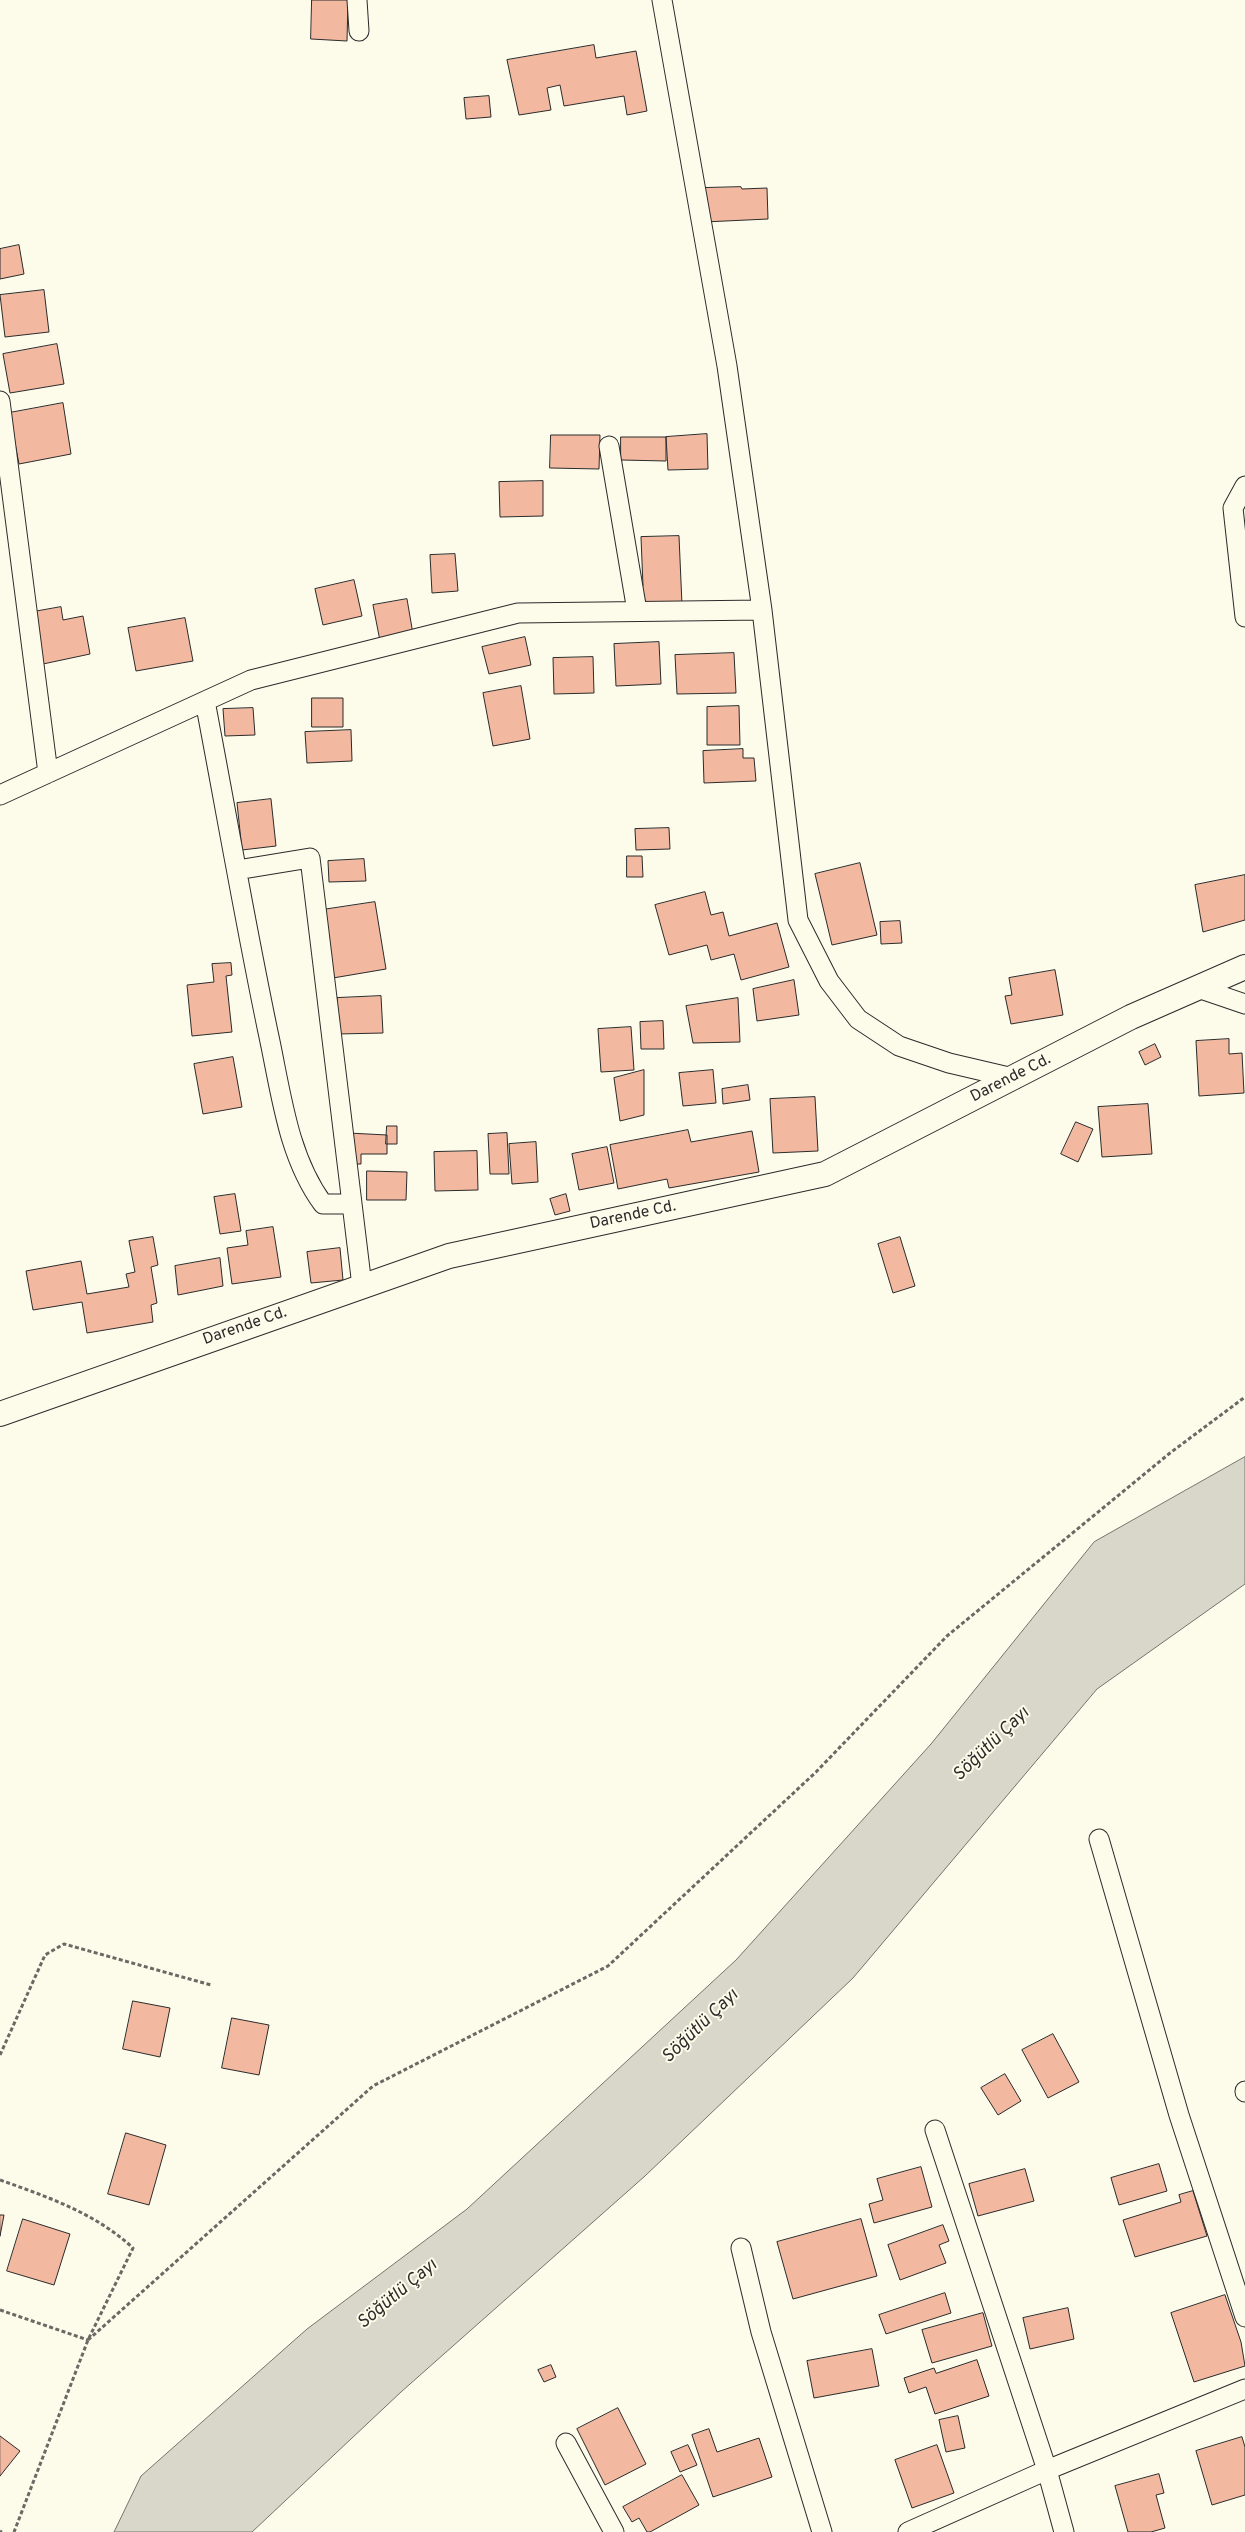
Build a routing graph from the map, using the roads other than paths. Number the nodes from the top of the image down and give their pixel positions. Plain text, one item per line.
1 (357, 0) edge
2 (662, 0) edge
3 (359, 30) dead end
4 (0, 401) edge
5 (609, 446) dead end
6 (1245, 486) edge
7 (762, 610) junction
8 (637, 611) junction
9 (1245, 617) edge
10 (205, 701) junction
11 (48, 773) junction
12 (0, 795) edge
13 (237, 870) junction
14 (1245, 967) edge
15 (1198, 988) junction
16 (1245, 1004) edge
17 (1013, 1078) junction
18 (351, 1204) junction
19 (362, 1286) junction
20 (0, 1414) edge
21 (1099, 1839) dead end
22 (935, 2130) dead end
23 (741, 2248) dead end
24 (1245, 2317) edge
25 (1245, 2390) edge
26 (566, 2443) dead end
27 (1047, 2470) junction
28 (614, 2532) edge
29 (822, 2532) edge
30 (908, 2532) edge
31 (1064, 2532) edge

1 - 3 street
2 - 7 street
4 - 11 street
5 - 8 street
6 - 9 street
7 - 8 street
7 - 17 street
8 - 10 street
10 - 11 street
10 - 13 street
11 - 12 street
13 - 18 street
13 - 18 street
14 - 15 street, Darende Cd.
15 - 16 street
15 - 17 street, Darende Cd.
17 - 19 street, Darende Cd.
18 - 19 street
19 - 20 street, Darende Cd.
21 - 24 street
22 - 27 street
23 - 29 street
25 - 27 street
26 - 28 street
27 - 30 street
27 - 31 street

